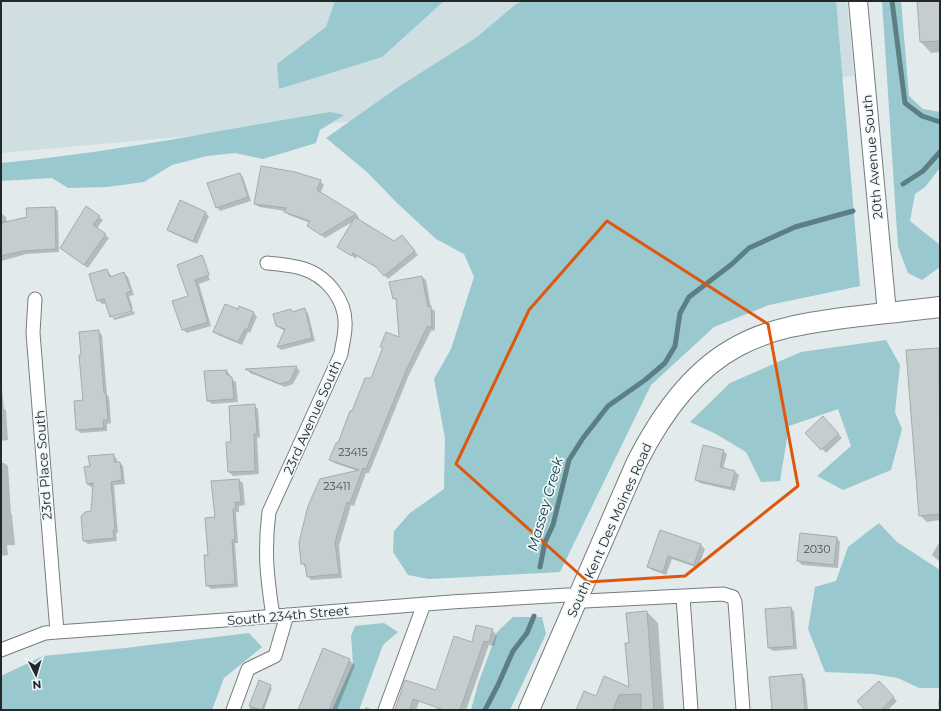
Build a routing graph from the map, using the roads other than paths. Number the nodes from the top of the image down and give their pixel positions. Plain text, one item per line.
1 (858, 1) edge
2 (268, 263) dead end
3 (35, 299) dead end
4 (940, 307) edge
5 (887, 313) junction
6 (683, 597) junction
7 (578, 598) junction
8 (424, 604) junction
9 (287, 615) junction
10 (273, 616) junction
11 (56, 632) junction
12 (1, 650) edge
13 (234, 710) edge
14 (385, 710) edge
15 (529, 710) edge
16 (691, 710) edge
17 (743, 710) edge

1 - 5 street, 20th Avenue South
2 - 10 street, 23rd Avenue South
3 - 11 street, 23rd Place South
4 - 5 main road, South Kent Des Moines Road
5 - 7 main road, South Kent Des Moines Road
6 - 7 street, South 234th Street
6 - 16 street
6 - 17 street, South 234th Street
7 - 8 street, South 234th Street
7 - 15 main road, South Kent Des Moines Road
8 - 9 street, South 234th Street
8 - 14 street
9 - 10 street, South 234th Street
9 - 13 street
10 - 11 street, South 234th Street
11 - 12 street, South 234th Street

